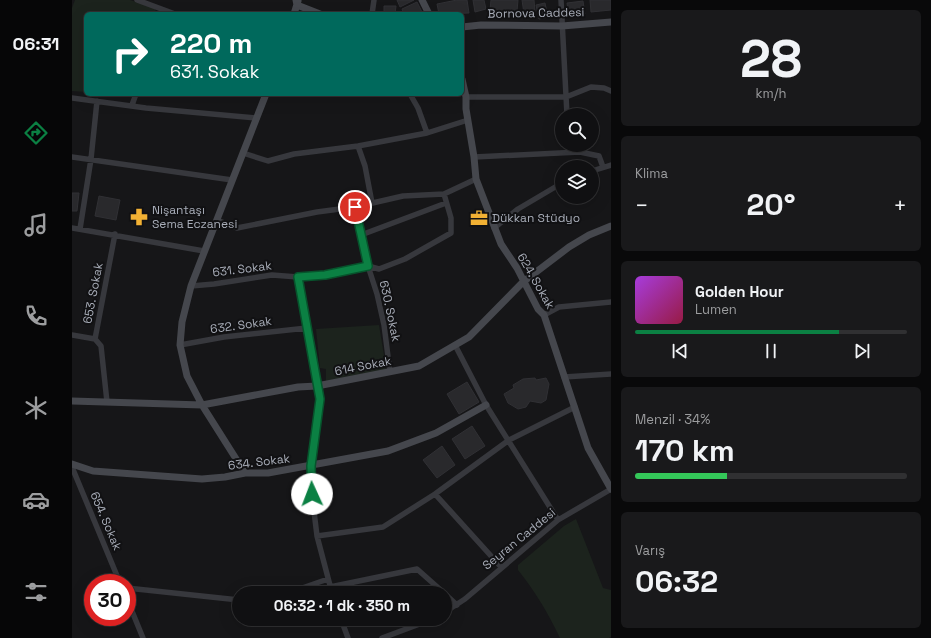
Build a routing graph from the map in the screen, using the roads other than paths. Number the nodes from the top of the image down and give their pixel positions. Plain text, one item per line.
1 (137, 0) edge
2 (374, 0) edge
3 (422, 0) edge
4 (561, 0) edge
5 (297, 2) edge
6 (163, 12) edge
7 (294, 12) edge
8 (316, 12) edge
9 (372, 12) edge
10 (428, 12) edge
11 (611, 22) edge
12 (562, 26) junction
13 (464, 28) edge
14 (464, 88) edge
15 (611, 91) edge
16 (135, 96) edge
17 (265, 96) edge
18 (411, 96) edge
19 (466, 97) junction
20 (566, 97) junction
21 (72, 98) edge
22 (96, 100) junction
23 (132, 105) junction
24 (566, 108) edge
25 (257, 118) junction
26 (468, 120) junction
27 (427, 133) junction
28 (358, 146) junction
29 (567, 153) joint
30 (244, 154) junction
31 (72, 157) edge
32 (474, 157) junction
33 (91, 158) junction
34 (611, 164) edge
35 (603, 167) junction
36 (599, 168) edge
37 (476, 179) junction
38 (232, 180) junction
39 (555, 187) edge
40 (444, 194) junction
41 (372, 203) junction
42 (446, 204) junction
43 (355, 207) junction
44 (217, 220) junction
45 (611, 226) edge
46 (72, 228) edge
47 (494, 228) junction
48 (80, 229) junction
49 (115, 234) junction
50 (361, 235) junction
51 (204, 251) junction
52 (368, 266) junction
53 (298, 277) junction
54 (523, 282) junction
55 (191, 286) junction
56 (611, 302) edge
57 (544, 315) junction
58 (307, 328) junction
59 (72, 335) edge
60 (95, 339) junction
61 (455, 345) junction
62 (180, 346) junction
63 (390, 372) junction
64 (611, 374) edge
65 (564, 377) junction
66 (317, 386) junction
67 (72, 401) edge
68 (107, 402) junction
69 (202, 405) junction
70 (486, 405) junction
71 (575, 407) junction
72 (508, 440) junction
73 (72, 466) edge
74 (311, 466) junction
75 (245, 473) junction
76 (611, 489) edge
77 (435, 494) junction
78 (558, 520) junction
79 (317, 536) junction
80 (501, 568) junction
81 (116, 574) edge
82 (328, 579) junction
83 (308, 586) edge
84 (330, 586) edge
85 (348, 586) edge
86 (436, 586) edge
87 (136, 589) edge
88 (232, 599) edge
89 (452, 601) edge
90 (457, 605) junction
91 (452, 608) edge
92 (136, 621) edge
93 (344, 626) edge
94 (415, 626) edge
95 (143, 638) edge
96 (348, 638) edge
97 (384, 638) edge

1 - 6 street
2 - 9 street
3 - 10 street
4 - 12 street
5 - 7 street
5 - 8 street
11 - 12 street, Bornova Caddesi
12 - 13 street, Bornova Caddesi
12 - 20 street
14 - 19 street, 624. Sokak
15 - 20 street
16 - 23 street
17 - 25 street
18 - 27 street
19 - 20 street
19 - 26 street, 624. Sokak
20 - 24 street
21 - 22 street
22 - 23 street
22 - 33 street
23 - 25 street
25 - 30 street
26 - 27 street
26 - 32 street, 624. Sokak
27 - 28 street
28 - 30 street
28 - 41 street
29 - 32 street
29 - 35 street
30 - 38 street
31 - 33 street
32 - 37 street, 624. Sokak
33 - 38 street
33 - 48 street
34 - 35 street
35 - 36 street
37 - 40 street
37 - 47 street, 624. Sokak
38 - 44 street
39 - 47 street
40 - 41 street
40 - 42 street
41 - 43 street
42 - 50 street
42 - 52 street, 631. Sokak
43 - 44 street
43 - 50 street, 630. Sokak
44 - 51 street
45 - 54 street, 614 Sokak
46 - 48 street
47 - 54 street, 624. Sokak
48 - 49 street
49 - 51 street
49 - 60 street, 653. Sokak
50 - 52 street, 630. Sokak
51 - 55 street
52 - 53 street, 631. Sokak
52 - 63 street, 630. Sokak
53 - 55 street, 631. Sokak
53 - 58 street
54 - 57 street, 624. Sokak
54 - 61 street, 614 Sokak
55 - 62 street
56 - 57 street
57 - 65 street, 624. Sokak
58 - 62 street, 632. Sokak
58 - 66 street
59 - 60 street
60 - 68 street, 653. Sokak
61 - 63 street, 614 Sokak
61 - 70 street
62 - 69 street
63 - 66 street, 614 Sokak
64 - 65 street
65 - 71 street, 624. Sokak
66 - 69 street, 614 Sokak
66 - 74 street
67 - 68 street, 614 Sokak
68 - 69 street, 614 Sokak
69 - 75 street
70 - 72 street
70 - 74 street, 634. Sokak
71 - 72 street
71 - 76 street, 624. Sokak
72 - 77 street
72 - 78 street
73 - 75 street, 634. Sokak
73 - 81 street, 654. Sokak
74 - 75 street, 634. Sokak
74 - 79 street
76 - 78 street, Seyran Caddesi
77 - 79 street
77 - 80 street
78 - 80 street, Seyran Caddesi
79 - 82 street
80 - 90 street, Seyran Caddesi
82 - 83 street
82 - 84 street
85 - 86 street
87 - 88 street
89 - 90 street
90 - 91 street, Seyran Caddesi
92 - 95 street
93 - 96 street
94 - 97 street

